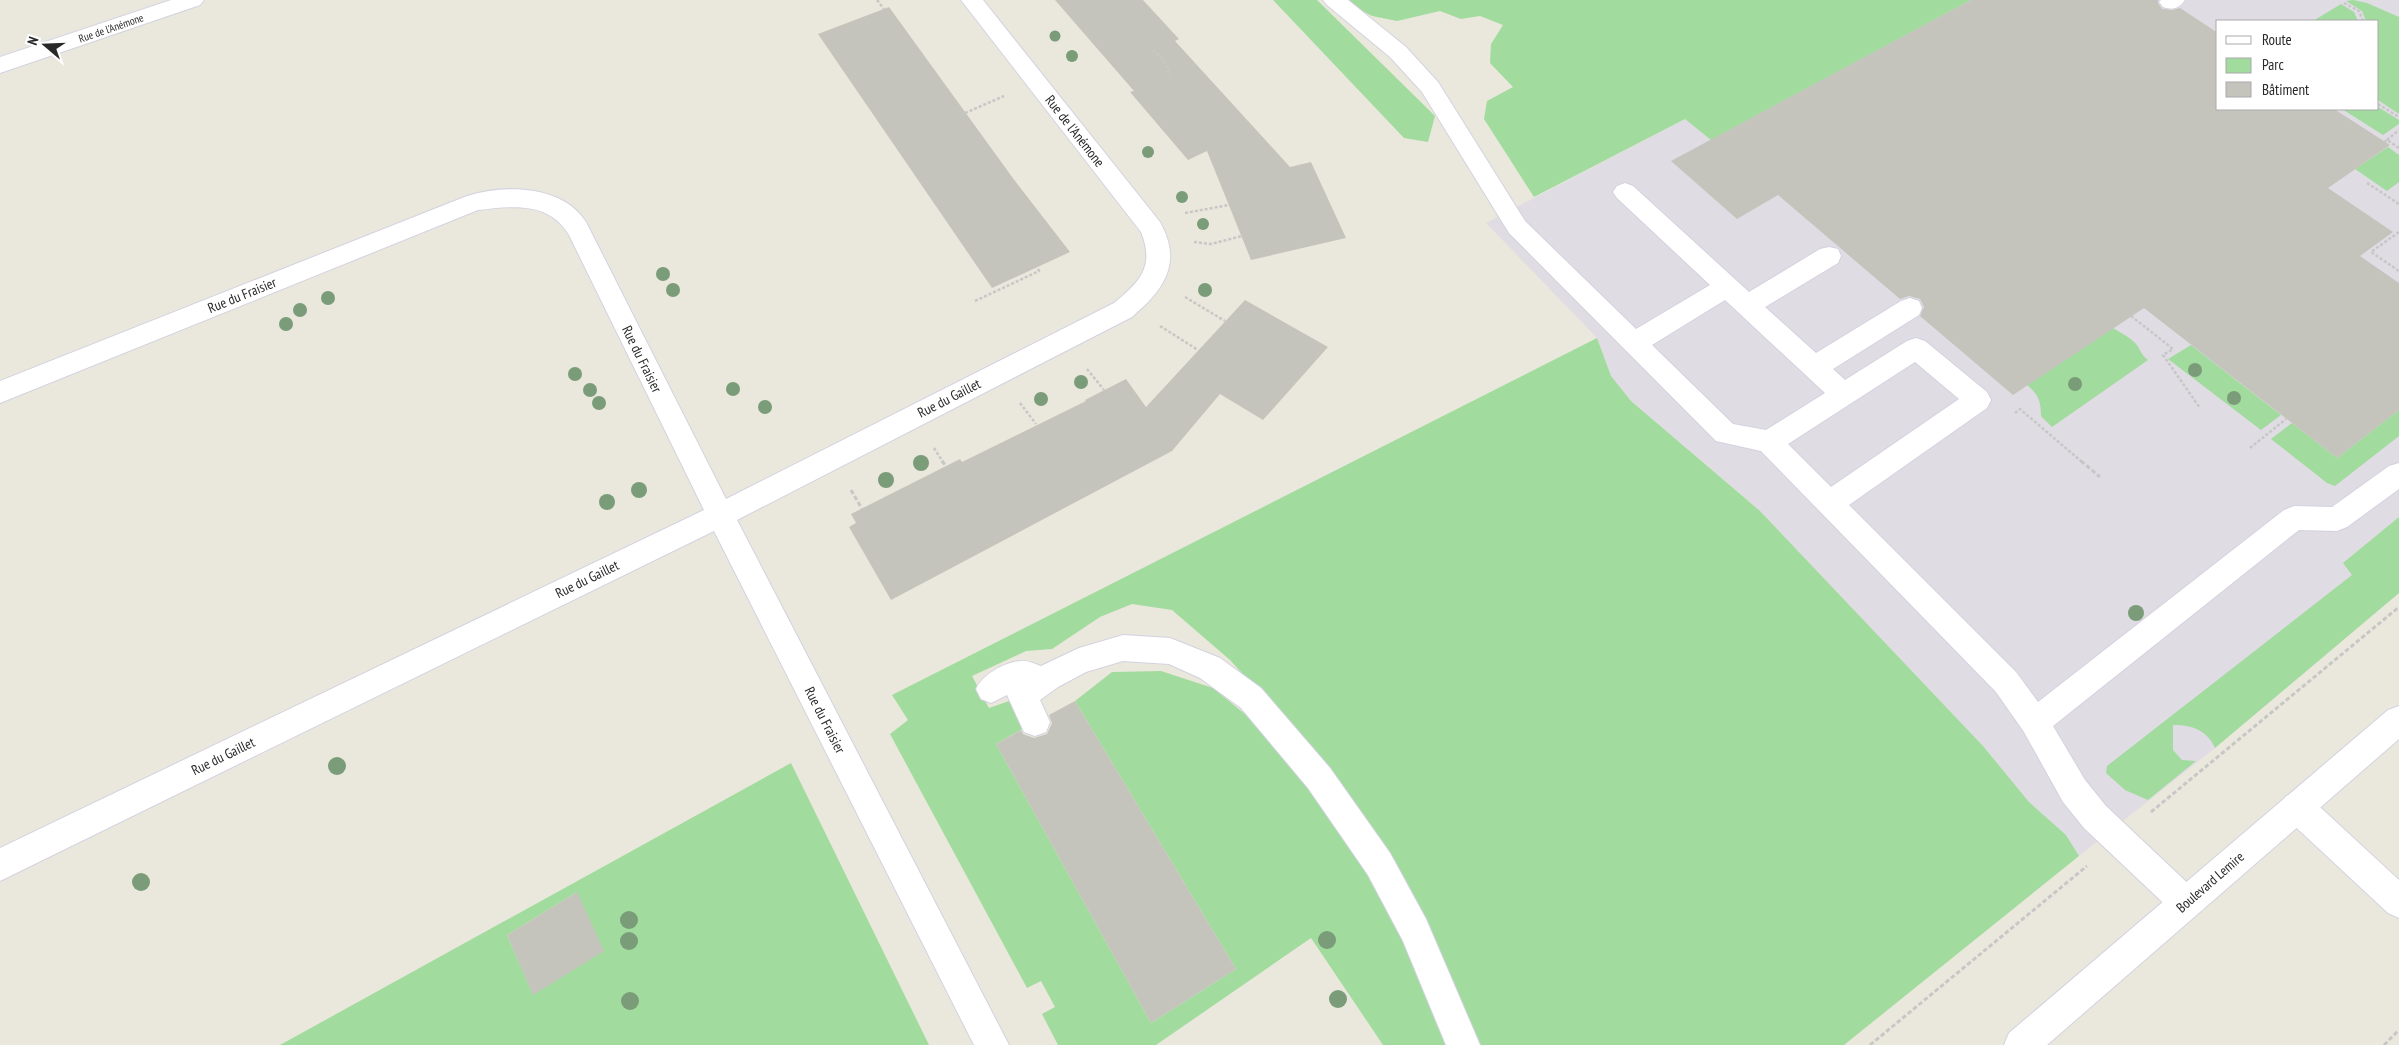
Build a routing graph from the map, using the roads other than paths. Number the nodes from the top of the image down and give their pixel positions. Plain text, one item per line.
1 (193, 0) edge
2 (972, 0) edge
3 (1334, 0) edge
4 (0, 65) edge
5 (1625, 192) dead end
6 (1828, 256) dead end
7 (1155, 274) joint
8 (1728, 286) junction
9 (1748, 305) junction
10 (1910, 308) dead end
11 (1634, 343) junction
12 (1815, 367) junction
13 (0, 392) edge
14 (1844, 394) junction
15 (1769, 442) junction
16 (2399, 474) edge
17 (1830, 503) junction
18 (720, 515) junction
19 (1041, 681) junction
20 (991, 689) dead end
21 (1035, 722) dead end
22 (2035, 722) junction
23 (2395, 730) edge
24 (2297, 807) junction
25 (0, 865) edge
26 (2399, 902) edge
27 (2186, 903) junction
28 (992, 1045) edge
29 (1463, 1045) edge
30 (2021, 1045) edge

1 - 4 street, Rue de l'Anémone
2 - 7 street, Rue de l'Anémone
3 - 11 street
5 - 8 street
6 - 9 street
7 - 18 street, Rue du Gaillet
8 - 9 street
8 - 11 street
9 - 12 street
10 - 12 street
11 - 15 street
12 - 14 street
13 - 18 street, Rue du Fraisier
14 - 15 street
14 - 17 street
15 - 17 street
16 - 22 street
17 - 22 street
18 - 25 street, Rue du Gaillet
18 - 28 street, Rue du Fraisier
19 - 20 street
19 - 21 street
19 - 29 street
22 - 27 street
23 - 24 street, Boulevard Lemire
24 - 26 street
24 - 27 street, Boulevard Lemire
27 - 30 street, Boulevard Lemire

